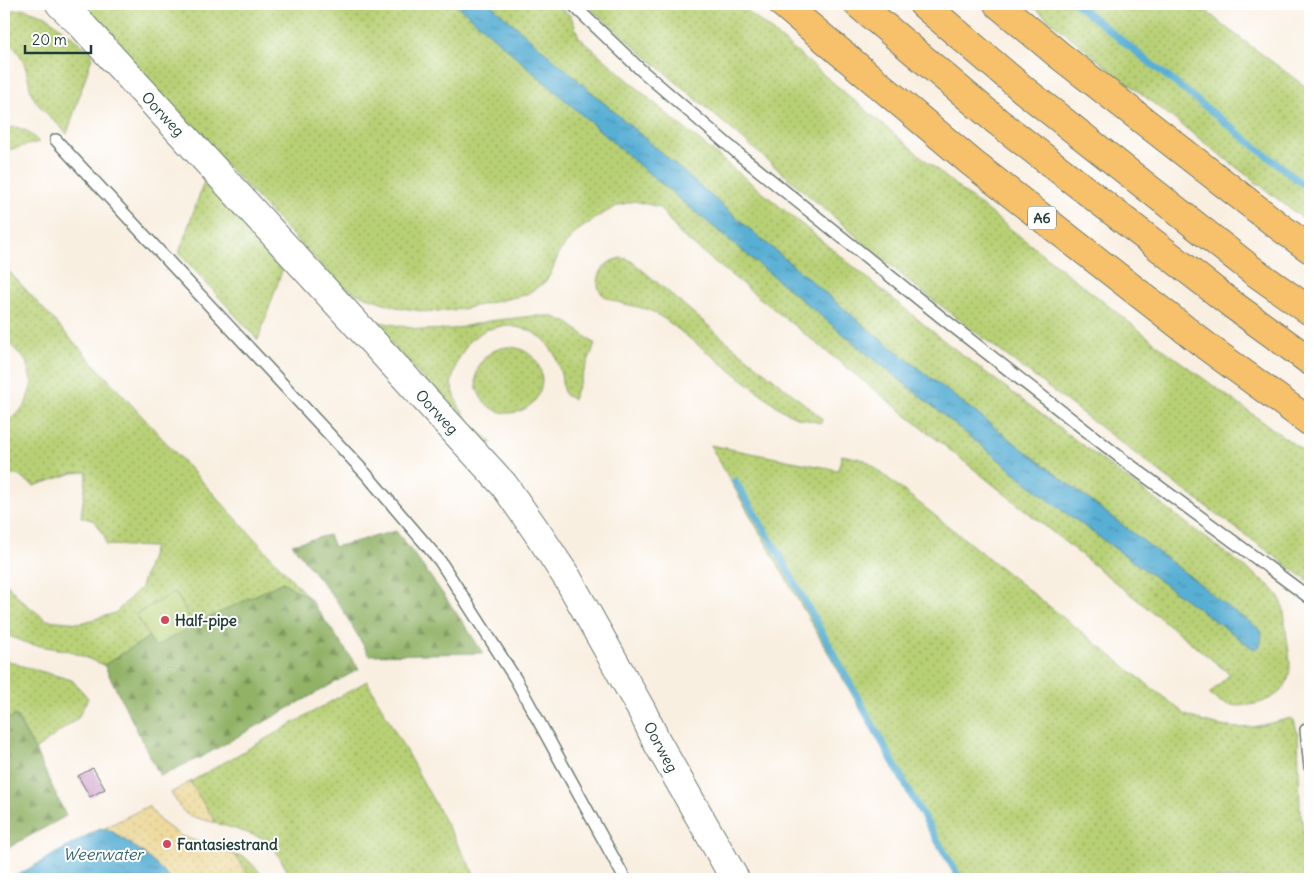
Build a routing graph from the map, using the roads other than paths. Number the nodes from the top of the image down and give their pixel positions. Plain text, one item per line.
1 (60, 4) edge
2 (572, 4) edge
3 (783, 4) edge
4 (858, 4) edge
5 (923, 4) edge
6 (998, 4) edge
7 (56, 140) dead end
8 (1310, 249) edge
9 (1310, 311) edge
10 (1310, 361) edge
11 (1310, 422) edge
12 (1310, 598) edge
13 (1306, 730) dead end
14 (1310, 768) edge
15 (625, 879) edge
16 (735, 879) edge

1 - 16 street, Oorweg
2 - 12 lane
3 - 11 highway, A6
4 - 10 highway
5 - 9 highway
6 - 8 highway
7 - 15 lane
13 - 14 lane

